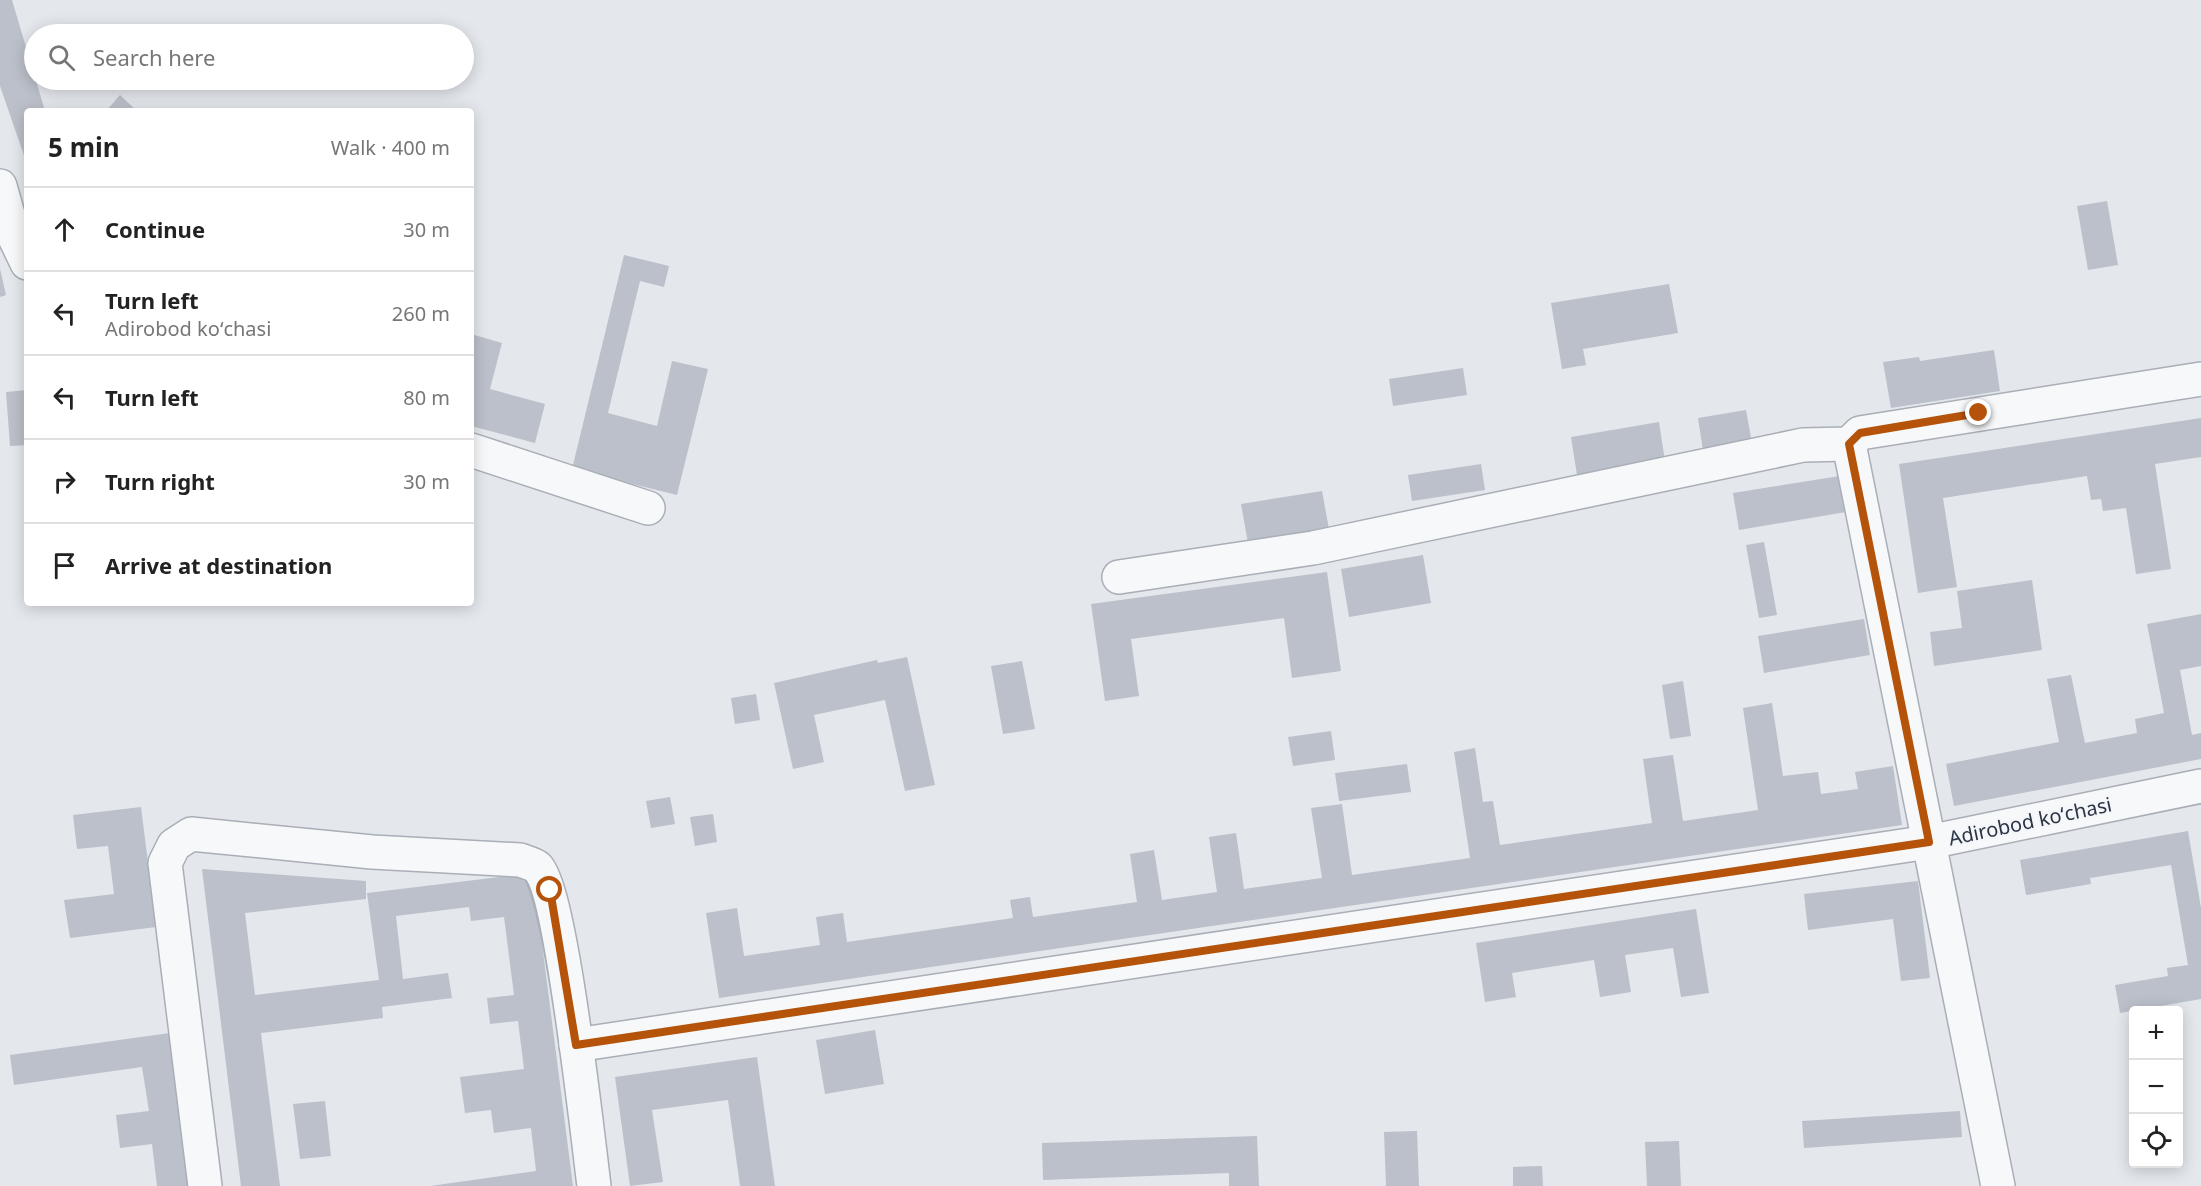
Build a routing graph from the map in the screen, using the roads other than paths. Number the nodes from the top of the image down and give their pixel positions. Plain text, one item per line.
1 (0, 186) edge
2 (24, 258) edge
3 (2201, 380) edge
4 (1849, 444) junction
5 (474, 451) edge
6 (648, 508) dead end
7 (1119, 577) dead end
8 (2201, 786) edge
9 (1929, 842) junction
10 (576, 1045) junction
11 (205, 1186) edge
12 (594, 1186) edge
13 (1998, 1186) edge

1 - 2 street
3 - 4 street
4 - 7 street
4 - 9 street
5 - 6 street
8 - 9 street, Adirobod koʻchasi
9 - 10 street, Adirobod koʻchasi
9 - 13 street
10 - 11 street
10 - 12 street

